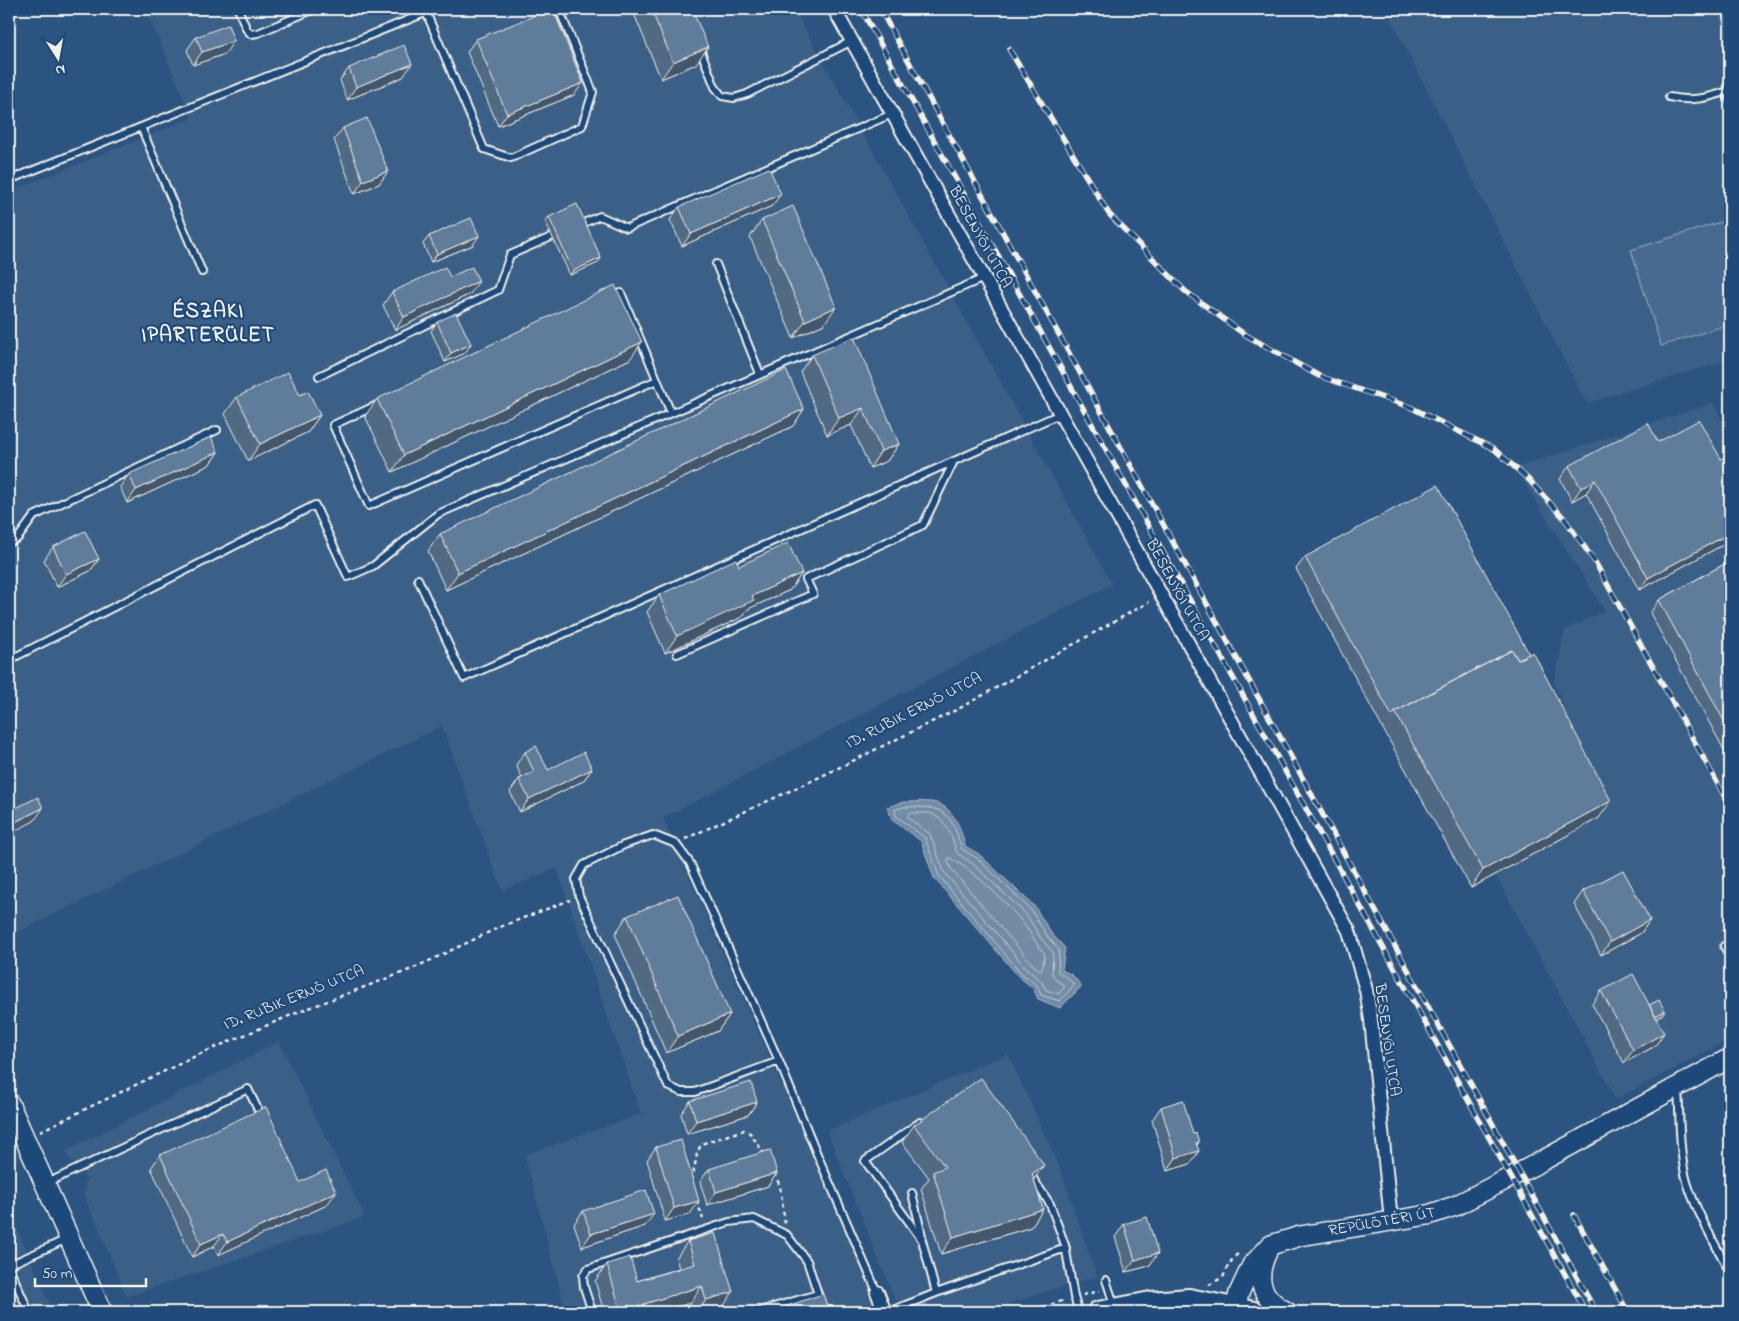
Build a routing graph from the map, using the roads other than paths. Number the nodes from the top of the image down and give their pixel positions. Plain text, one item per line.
1 (238, 9) edge
2 (315, 9) edge
3 (435, 9) edge
4 (558, 9) edge
5 (834, 9) edge
6 (426, 12) junction
7 (852, 41) junction
8 (697, 44) edge
9 (1729, 88) edge
10 (1669, 97) dead end
11 (1730, 100) edge
12 (892, 114) junction
13 (141, 127) junction
14 (9, 180) edge
15 (573, 228) edge
16 (564, 232) edge
17 (716, 264) dead end
18 (202, 272) dead end
19 (984, 278) junction
20 (603, 302) edge
21 (760, 374) junction
22 (319, 376) dead end
23 (657, 380) junction
24 (387, 401) edge
25 (671, 413) junction
26 (1060, 414) junction
27 (217, 430) dead end
28 (954, 461) junction
29 (9, 542) edge
30 (418, 579) dead end
31 (678, 654) dead end
32 (9, 660) edge
33 (1724, 946) dead end
34 (1730, 958) edge
35 (1730, 1058) edge
36 (780, 1061) junction
37 (1678, 1087) junction
38 (9, 1103) edge
39 (929, 1115) edge
40 (265, 1125) edge
41 (1023, 1164) edge
42 (44, 1184) junction
43 (912, 1194) dead end
44 (1391, 1221) junction
45 (68, 1238) junction
46 (922, 1240) junction
47 (1271, 1244) junction
48 (1066, 1248) junction
49 (9, 1266) edge
50 (1730, 1273) edge
51 (1106, 1280) dead end
52 (877, 1292) joint
53 (936, 1293) junction
54 (818, 1294) junction
55 (1106, 1310) edge
56 (1241, 1311) edge
57 (29, 1312) edge
58 (102, 1312) edge
59 (592, 1312) edge
60 (757, 1312) edge
61 (824, 1312) edge
62 (887, 1312) edge
63 (1079, 1312) edge
64 (1287, 1312) edge

1 - 2 lane
3 - 6 lane
4 - 6 lane
5 - 7 street, BESENYŐI UTCA
6 - 13 lane
7 - 8 lane
7 - 12 street, BESENYŐI UTCA
9 - 10 lane
9 - 11 lane
12 - 15 lane
12 - 19 street, BESENYŐI UTCA
13 - 14 lane
13 - 18 lane
16 - 22 lane
17 - 21 lane
19 - 21 lane
19 - 26 street, BESENYŐI UTCA
20 - 23 lane
21 - 25 lane
23 - 24 lane
23 - 25 lane
25 - 32 lane
26 - 28 lane
26 - 44 street, BESENYŐI UTCA
27 - 29 lane
28 - 30 lane
28 - 31 lane
33 - 34 lane
35 - 37 street, REPÜLŐTÉRI ÚT
36 - 36 lane
36 - 52 lane
37 - 44 street, REPÜLŐTÉRI ÚT
37 - 50 lane
38 - 42 street
39 - 46 lane
40 - 42 lane
41 - 48 lane
42 - 45 street
43 - 46 lane
44 - 47 street, REPÜLŐTÉRI ÚT
45 - 49 lane
45 - 58 street
46 - 53 lane
47 - 56 street
47 - 64 street
48 - 53 lane
48 - 63 lane
49 - 57 lane
51 - 55 lane
52 - 62 street
53 - 62 lane
54 - 59 lane
54 - 60 lane
54 - 61 lane
55 - 56 main road

